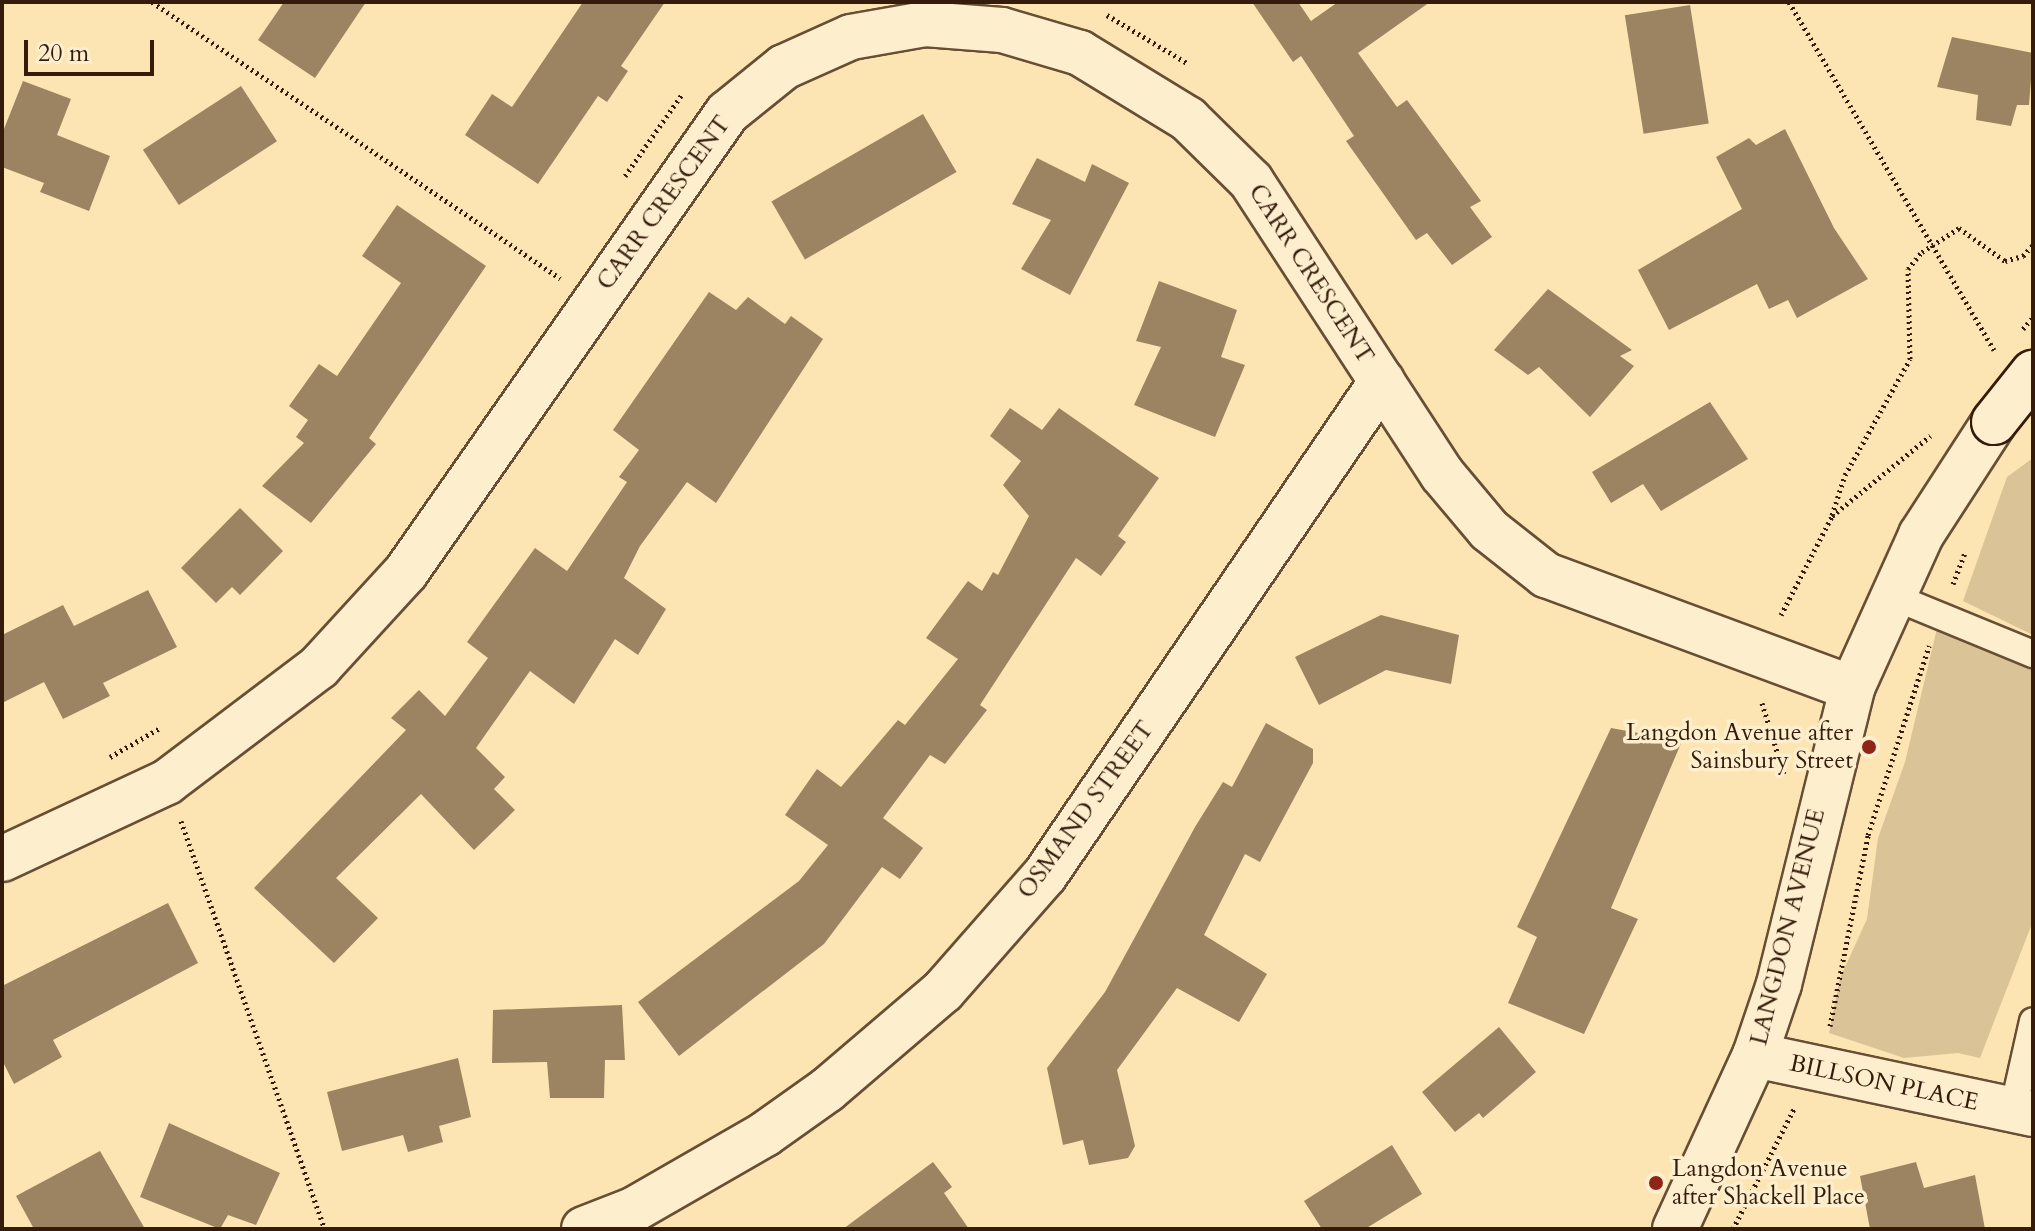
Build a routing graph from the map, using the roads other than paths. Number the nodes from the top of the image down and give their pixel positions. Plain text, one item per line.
1 (2016, 366) edge
2 (1382, 381) junction
3 (1889, 595) junction
4 (2033, 654) edge
5 (1852, 688) junction
6 (2, 859) edge
7 (2033, 1021) edge
8 (1755, 1055) junction
9 (2023, 1112) edge
10 (584, 1229) edge
11 (1675, 1229) edge

1 - 3 street, LANGDON AVENUE, bridge
2 - 5 street, CARR CRESCENT
2 - 6 street, CARR CRESCENT
2 - 10 street, OSMAND STREET
3 - 4 lane
3 - 5 street, LANGDON AVENUE
5 - 8 street, LANGDON AVENUE
7 - 9 lane, BILLSON PLACE
8 - 9 street, BILLSON PLACE
8 - 11 street, LANGDON AVENUE

